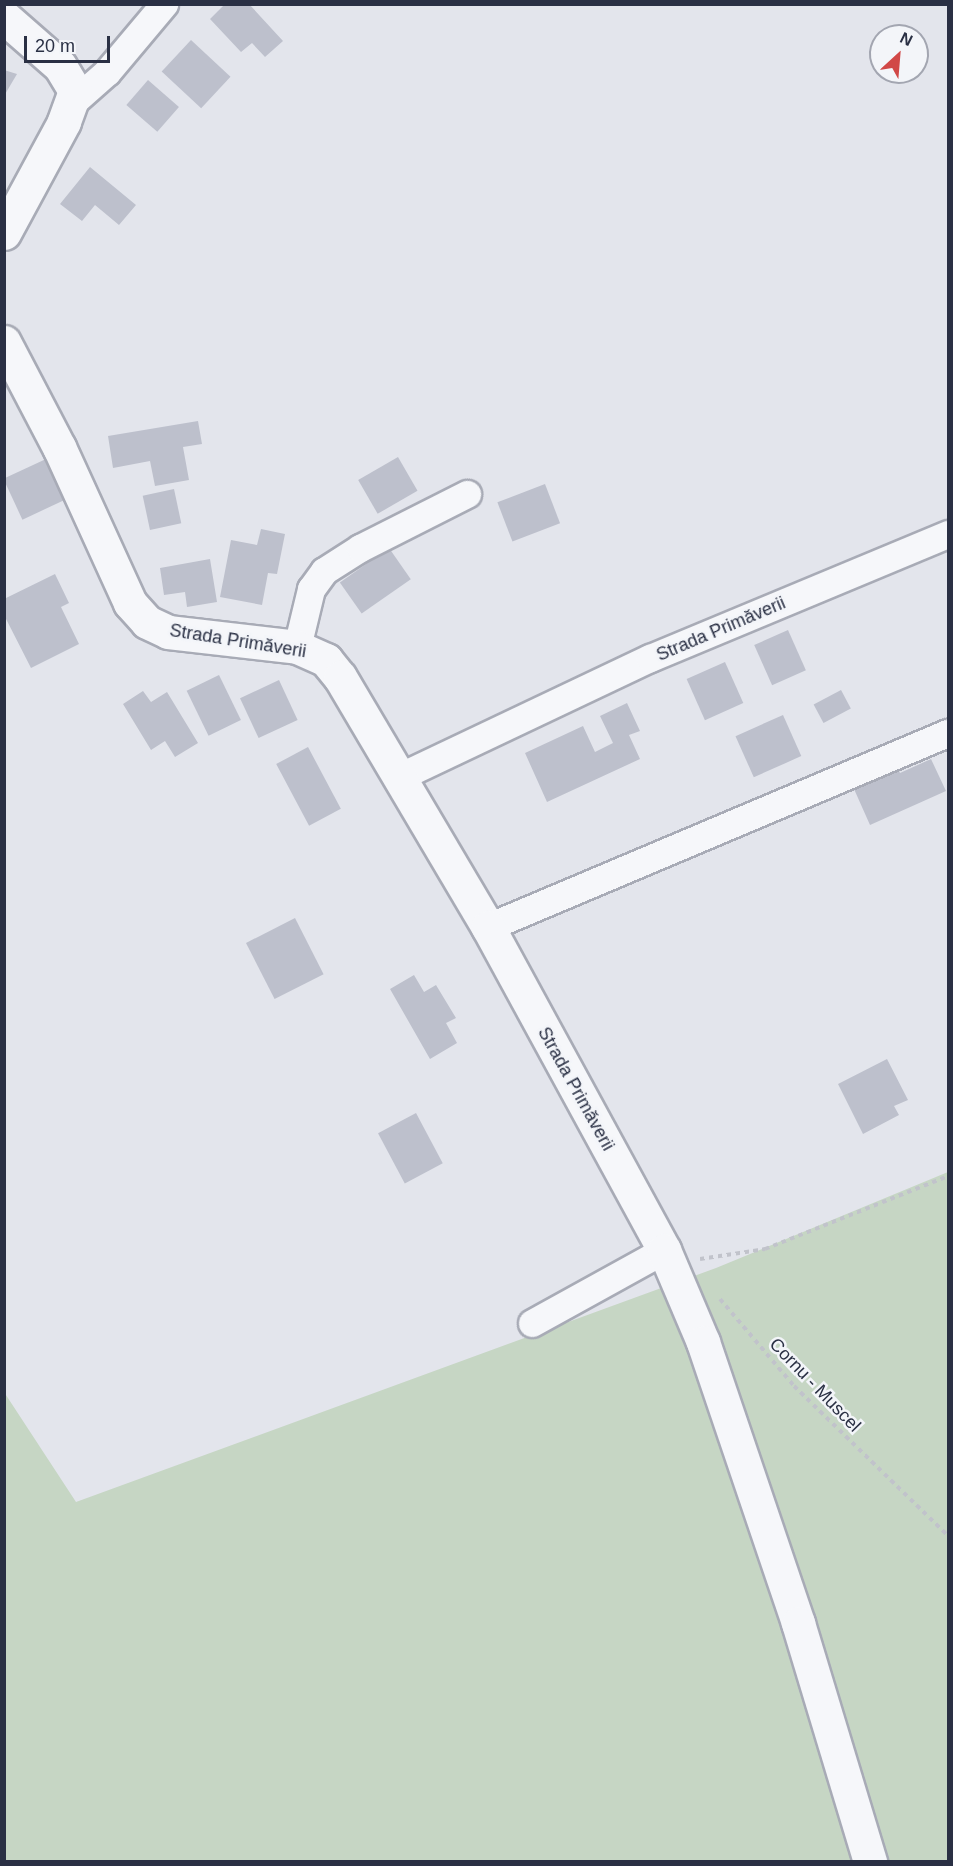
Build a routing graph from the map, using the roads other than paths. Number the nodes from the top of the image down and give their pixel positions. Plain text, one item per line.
1 (164, 4) edge
2 (4, 17) edge
3 (74, 101) junction
4 (4, 232) edge
5 (4, 342) edge
6 (467, 494) dead end
7 (948, 534) edge
8 (297, 648) junction
9 (948, 733) edge
10 (399, 777) junction
11 (488, 927) junction
12 (664, 1250) junction
13 (532, 1323) dead end
14 (870, 1862) edge

1 - 3 street
2 - 3 street
3 - 4 street
5 - 8 street, Strada Primăverii
6 - 8 street
7 - 10 street, Strada Primăverii
8 - 10 street, Strada Primăverii
9 - 11 street
10 - 11 street, Strada Primăverii
11 - 12 street, Strada Primăverii
12 - 13 street
12 - 14 street, Strada Primăverii

